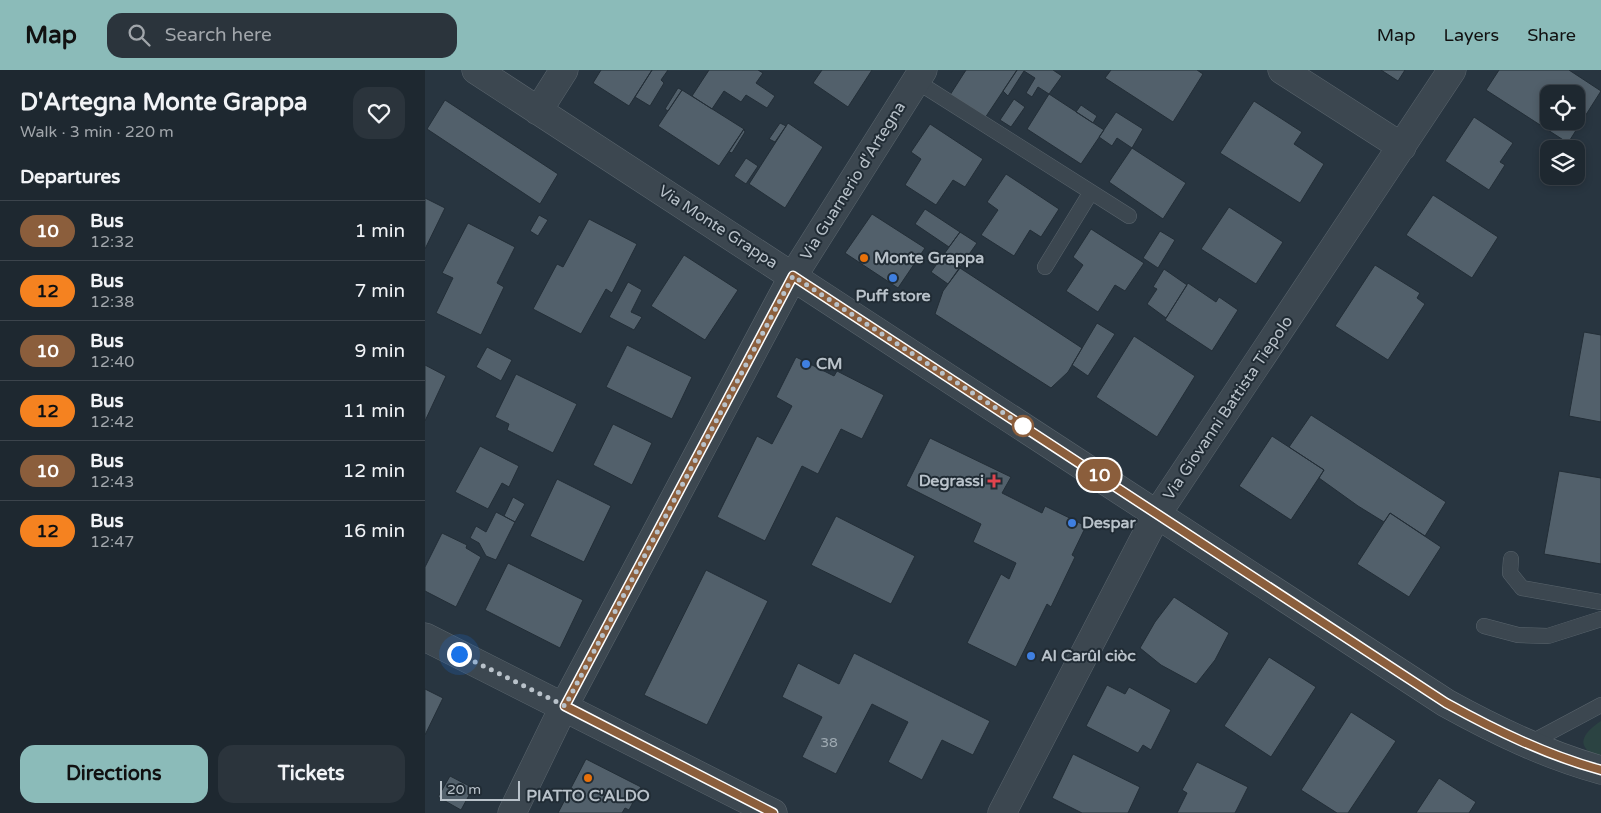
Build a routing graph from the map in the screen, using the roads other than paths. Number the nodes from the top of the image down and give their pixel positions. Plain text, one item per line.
1 (476, 70) edge
2 (564, 70) edge
3 (1282, 70) edge
4 (1451, 70) edge
5 (919, 75) edge
6 (538, 111) junction
7 (1402, 147) junction
8 (1091, 192) junction
9 (1129, 216) dead end
10 (1045, 267) dead end
11 (793, 276) junction
12 (1157, 514) junction
13 (1511, 559) dead end
14 (1601, 602) edge
15 (1601, 618) edge
16 (1484, 626) dead end
17 (425, 637) edge
18 (1601, 705) edge
19 (565, 706) junction
20 (1528, 744) junction
21 (1601, 770) edge
22 (512, 813) edge
23 (773, 813) edge
24 (1002, 813) edge

1 - 6 street, Via Monte Grappa
2 - 6 street
3 - 7 street
4 - 7 street, Via Giovanni Battista Tiepolo
5 - 8 lane, Via Guarnerio d'Artegna
5 - 11 street, Via Guarnerio d'Artegna
6 - 11 street, Via Monte Grappa
7 - 12 street, Via Giovanni Battista Tiepolo
8 - 9 lane, Via Guarnerio d'Artegna
8 - 10 lane
11 - 12 street, Via Monte Grappa
11 - 19 street, Via Guarnerio d'Artegna
12 - 20 street, Via Monte Grappa
12 - 24 street, Via Giovanni Battista Tiepolo
13 - 14 lane
15 - 16 lane
17 - 19 street
18 - 20 lane
19 - 22 street, Via Guarnerio d'Artegna
19 - 23 street
20 - 21 street, Via Monte Grappa

